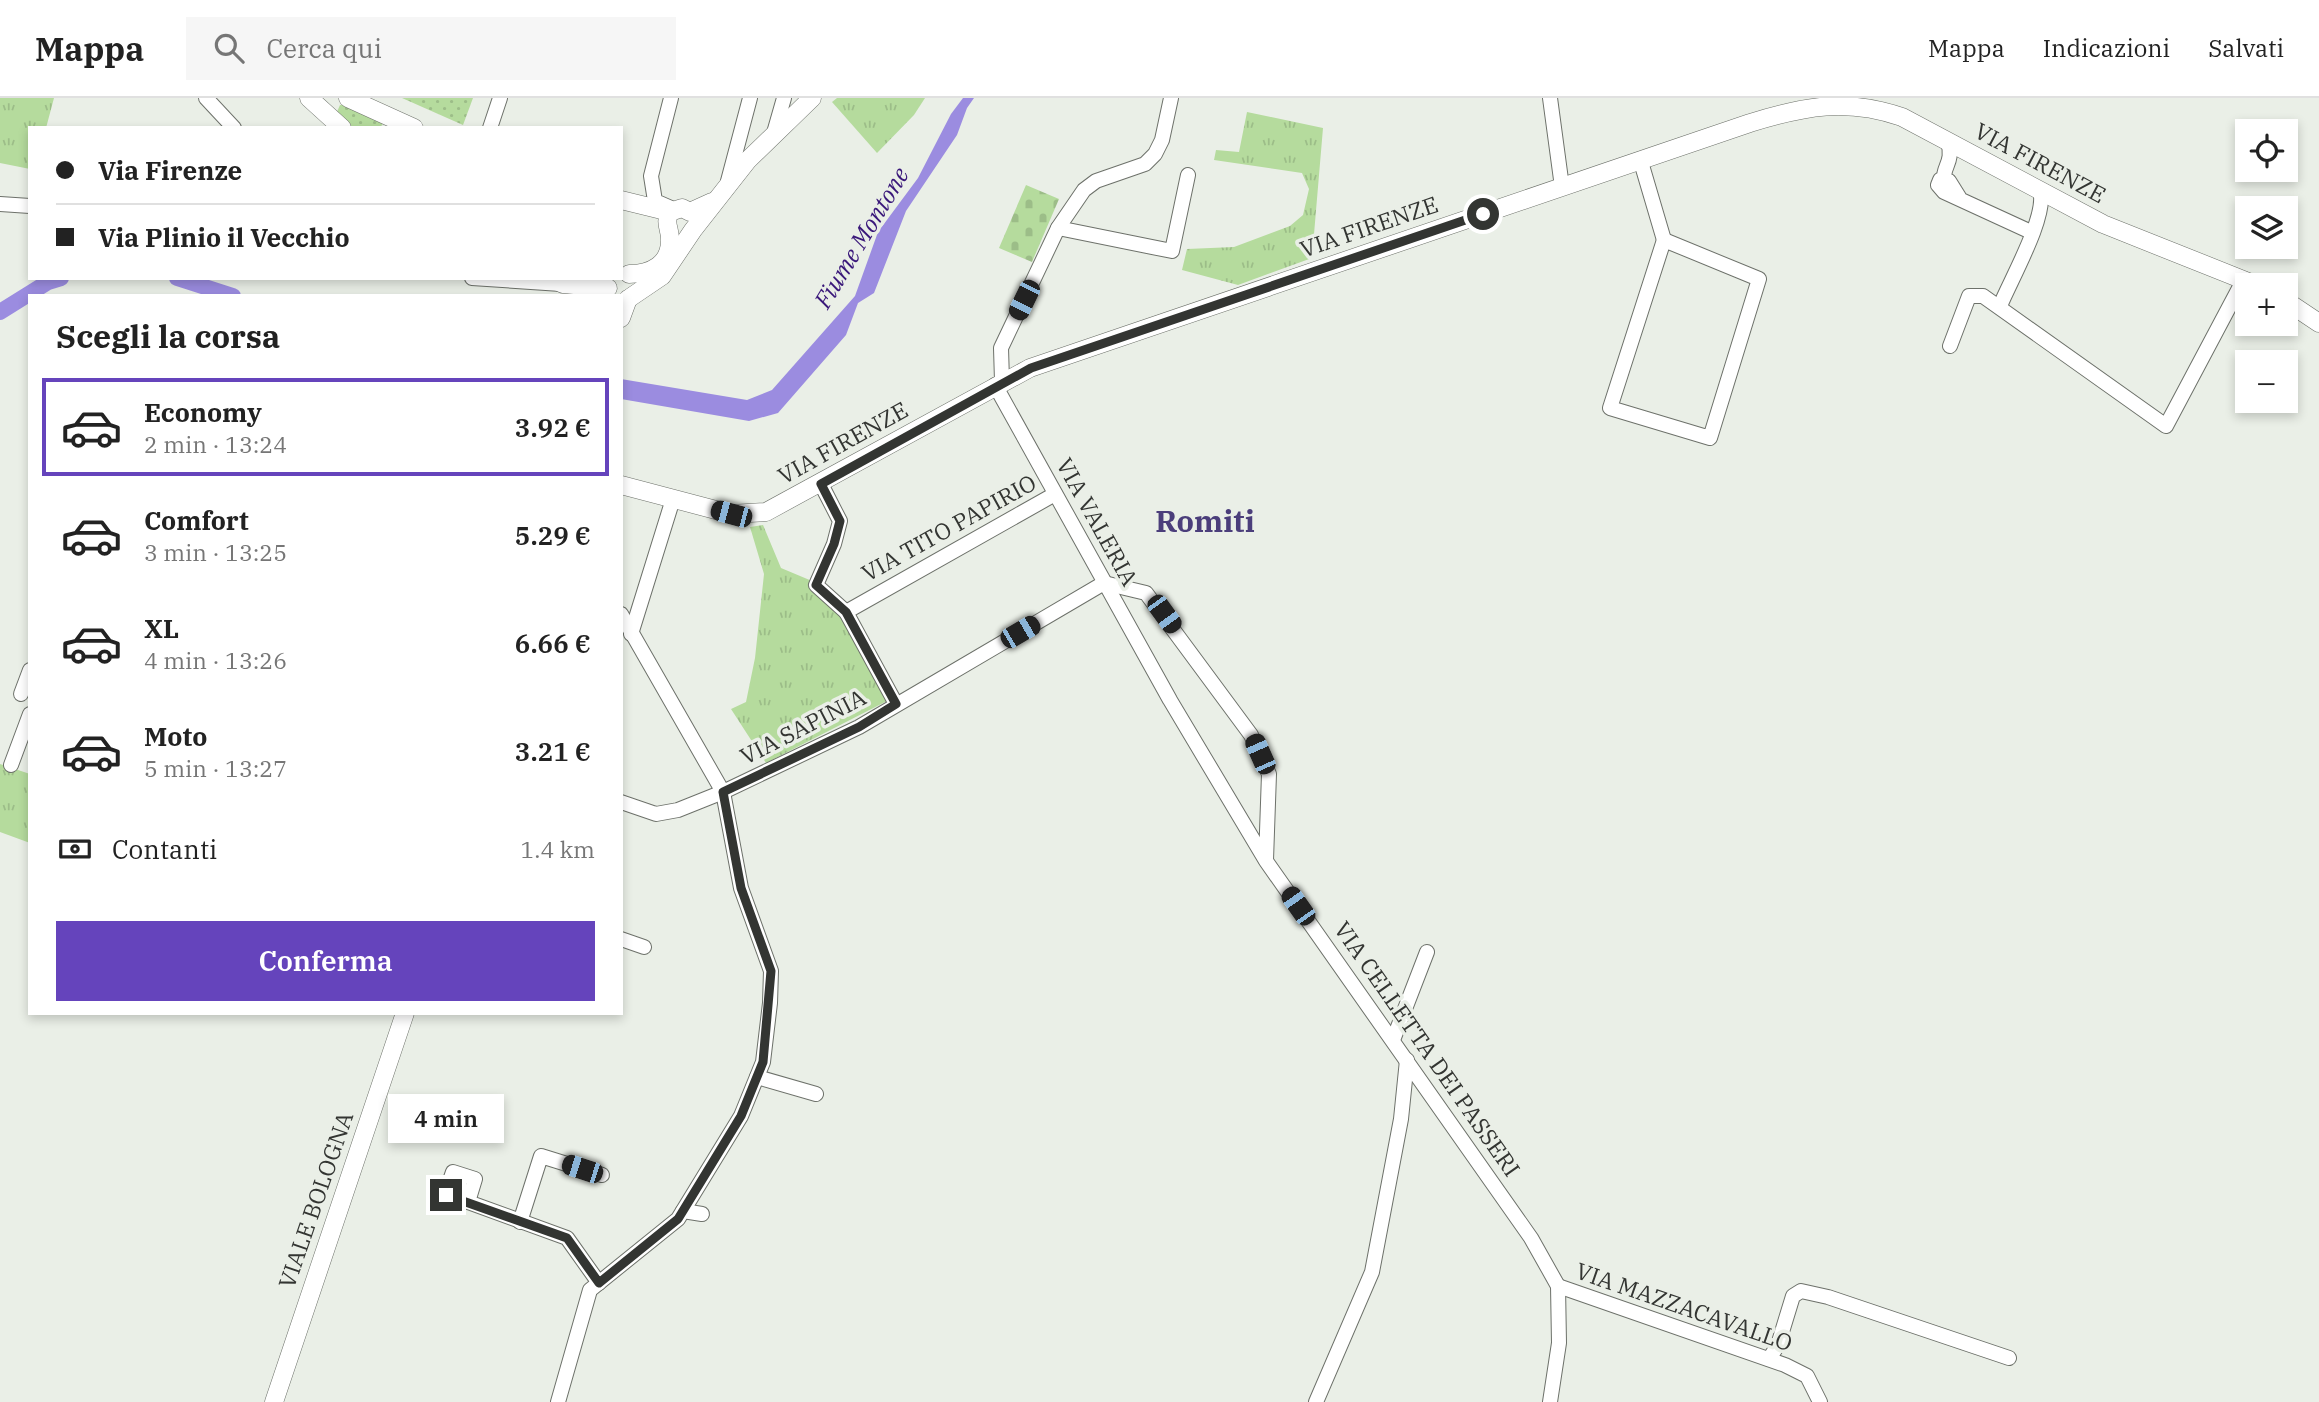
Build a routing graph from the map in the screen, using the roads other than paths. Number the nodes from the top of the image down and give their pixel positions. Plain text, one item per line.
1 (206, 98) edge
2 (309, 98) edge
3 (340, 98) edge
4 (348, 98) edge
5 (500, 98) edge
6 (671, 98) edge
7 (750, 98) edge
8 (784, 98) edge
9 (812, 98) edge
10 (1171, 98) edge
11 (1549, 98) edge
12 (336, 122) edge
13 (390, 123) edge
14 (232, 126) edge
15 (491, 126) edge
16 (774, 133) junction
17 (1948, 142) junction
18 (1640, 162) junction
19 (1188, 175) dead end
20 (1562, 187) junction
21 (723, 191) junction
22 (2040, 191) junction
23 (623, 200) edge
24 (2061, 202) junction
25 (0, 204) edge
26 (28, 206) edge
27 (679, 211) junction
28 (2039, 216) junction
29 (1058, 228) junction
30 (692, 230) junction
31 (2031, 232) junction
32 (1664, 240) junction
33 (625, 273) edge
34 (2235, 276) edge
35 (529, 280) edge
36 (557, 281) edge
37 (615, 293) edge
38 (2000, 306) junction
39 (2235, 308) edge
40 (2298, 309) edge
41 (2317, 322) edge
42 (1950, 346) dead end
43 (998, 383) junction
44 (821, 484) junction
45 (623, 486) edge
46 (1055, 494) junction
47 (673, 499) junction
48 (1104, 583) junction
49 (846, 612) junction
50 (623, 618) edge
51 (631, 634) junction
52 (28, 675) edge
53 (21, 694) dead end
54 (896, 704) junction
55 (28, 719) edge
56 (11, 765) dead end
57 (723, 792) junction
58 (623, 803) edge
59 (1266, 861) junction
60 (623, 940) edge
61 (644, 947) dead end
62 (1427, 952) dead end
63 (404, 1015) edge
64 (1393, 1040) junction
65 (1407, 1060) junction
66 (757, 1077) junction
67 (816, 1094) dead end
68 (602, 1175) dead end
69 (468, 1202) dead end
70 (683, 1211) junction
71 (702, 1214) dead end
72 (520, 1222) junction
73 (599, 1283) junction
74 (1558, 1286) junction
75 (2009, 1358) dead end
76 (1769, 1359) junction
77 (274, 1402) edge
78 (558, 1402) edge
79 (1316, 1402) edge
80 (1550, 1402) edge
81 (1820, 1402) edge

1 - 14 street
2 - 12 main road
3 - 12 main road
4 - 13 main road
5 - 15 street
6 - 27 street
7 - 21 street
8 - 16 street
9 - 16 main road
10 - 29 street
11 - 20 street
16 - 21 main road
17 - 18 main road, VIA FIRENZE
17 - 22 main road, VIA FIRENZE
17 - 31 street
18 - 20 main road, VIA FIRENZE
18 - 32 street
19 - 29 street
20 - 43 main road, VIA FIRENZE
21 - 27 main road
21 - 30 main road
22 - 24 main road, VIA FIRENZE
22 - 28 street
23 - 27 main road
24 - 28 street
24 - 34 main road, VIA FIRENZE
25 - 26 street
27 - 30 main road
27 - 33 main road
28 - 31 street
29 - 43 street
30 - 37 main road
31 - 38 street
32 - 32 street
33 - 37 main road
35 - 36 street
36 - 37 main road
38 - 39 street
38 - 42 street
40 - 41 main road
43 - 44 main road, VIA FIRENZE
43 - 46 street, VIA VALERIA
44 - 47 main road, VIA FIRENZE
44 - 49 street
45 - 47 main road, VIA FIRENZE
46 - 48 street, VIA VALERIA
46 - 49 street, VIA TITO PAPIRIO
47 - 51 street
48 - 54 street, VIA SAPINIA
48 - 59 street, VIA VALERIA
48 - 59 street
49 - 54 street
50 - 51 street
51 - 57 street
52 - 53 street
54 - 57 street, VIA SAPINIA
55 - 56 street
57 - 58 street, VIA SAPINIA
57 - 66 street
59 - 64 street, VIA CELLETTA DEI PASSERI
60 - 61 street
62 - 64 street
63 - 77 main road, VIALE BOLOGNA
64 - 65 street, VIA CELLETTA DEI PASSERI
65 - 74 street, VIA CELLETTA DEI PASSERI
65 - 79 street
66 - 67 street
66 - 70 street
68 - 72 street
69 - 72 street
70 - 71 street
70 - 73 street
72 - 73 street
73 - 78 street
74 - 76 street, VIA MAZZACAVALLO
74 - 80 street, VIA CELLETTA DEI PASSERI
75 - 76 street
76 - 81 street, VIA MAZZACAVALLO

